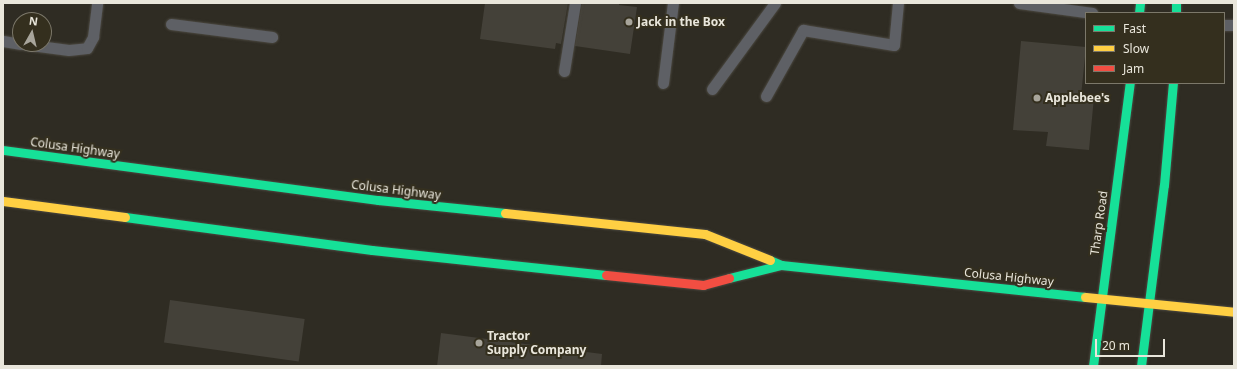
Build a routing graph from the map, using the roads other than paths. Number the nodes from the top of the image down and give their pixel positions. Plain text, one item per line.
1 (97, 3) edge
2 (575, 3) edge
3 (673, 3) edge
4 (775, 3) edge
5 (898, 3) edge
6 (1019, 3) edge
7 (1085, 12) edge
8 (171, 24) dead end
9 (272, 38) dead end
10 (52, 48) edge
11 (564, 71) dead end
12 (663, 83) dead end
13 (1130, 84) edge
14 (1173, 84) edge
15 (712, 89) dead end
16 (766, 96) dead end
17 (3, 150) edge
18 (3, 201) edge
19 (781, 265) junction
20 (1102, 298) junction
21 (1150, 302) junction
22 (1234, 312) edge
23 (1093, 366) edge
24 (1141, 366) edge

1 - 10 lane
2 - 11 lane
3 - 12 lane
4 - 15 lane
5 - 16 lane
6 - 7 lane
8 - 9 lane
13 - 20 main road, Tharp Road
14 - 21 main road
17 - 19 main road, Colusa Highway
18 - 19 main road, Colusa Highway
19 - 20 main road, Colusa Highway
20 - 21 main road, Colusa Highway
20 - 23 main road, Tharp Road
21 - 22 main road, Colusa Highway
21 - 24 main road

